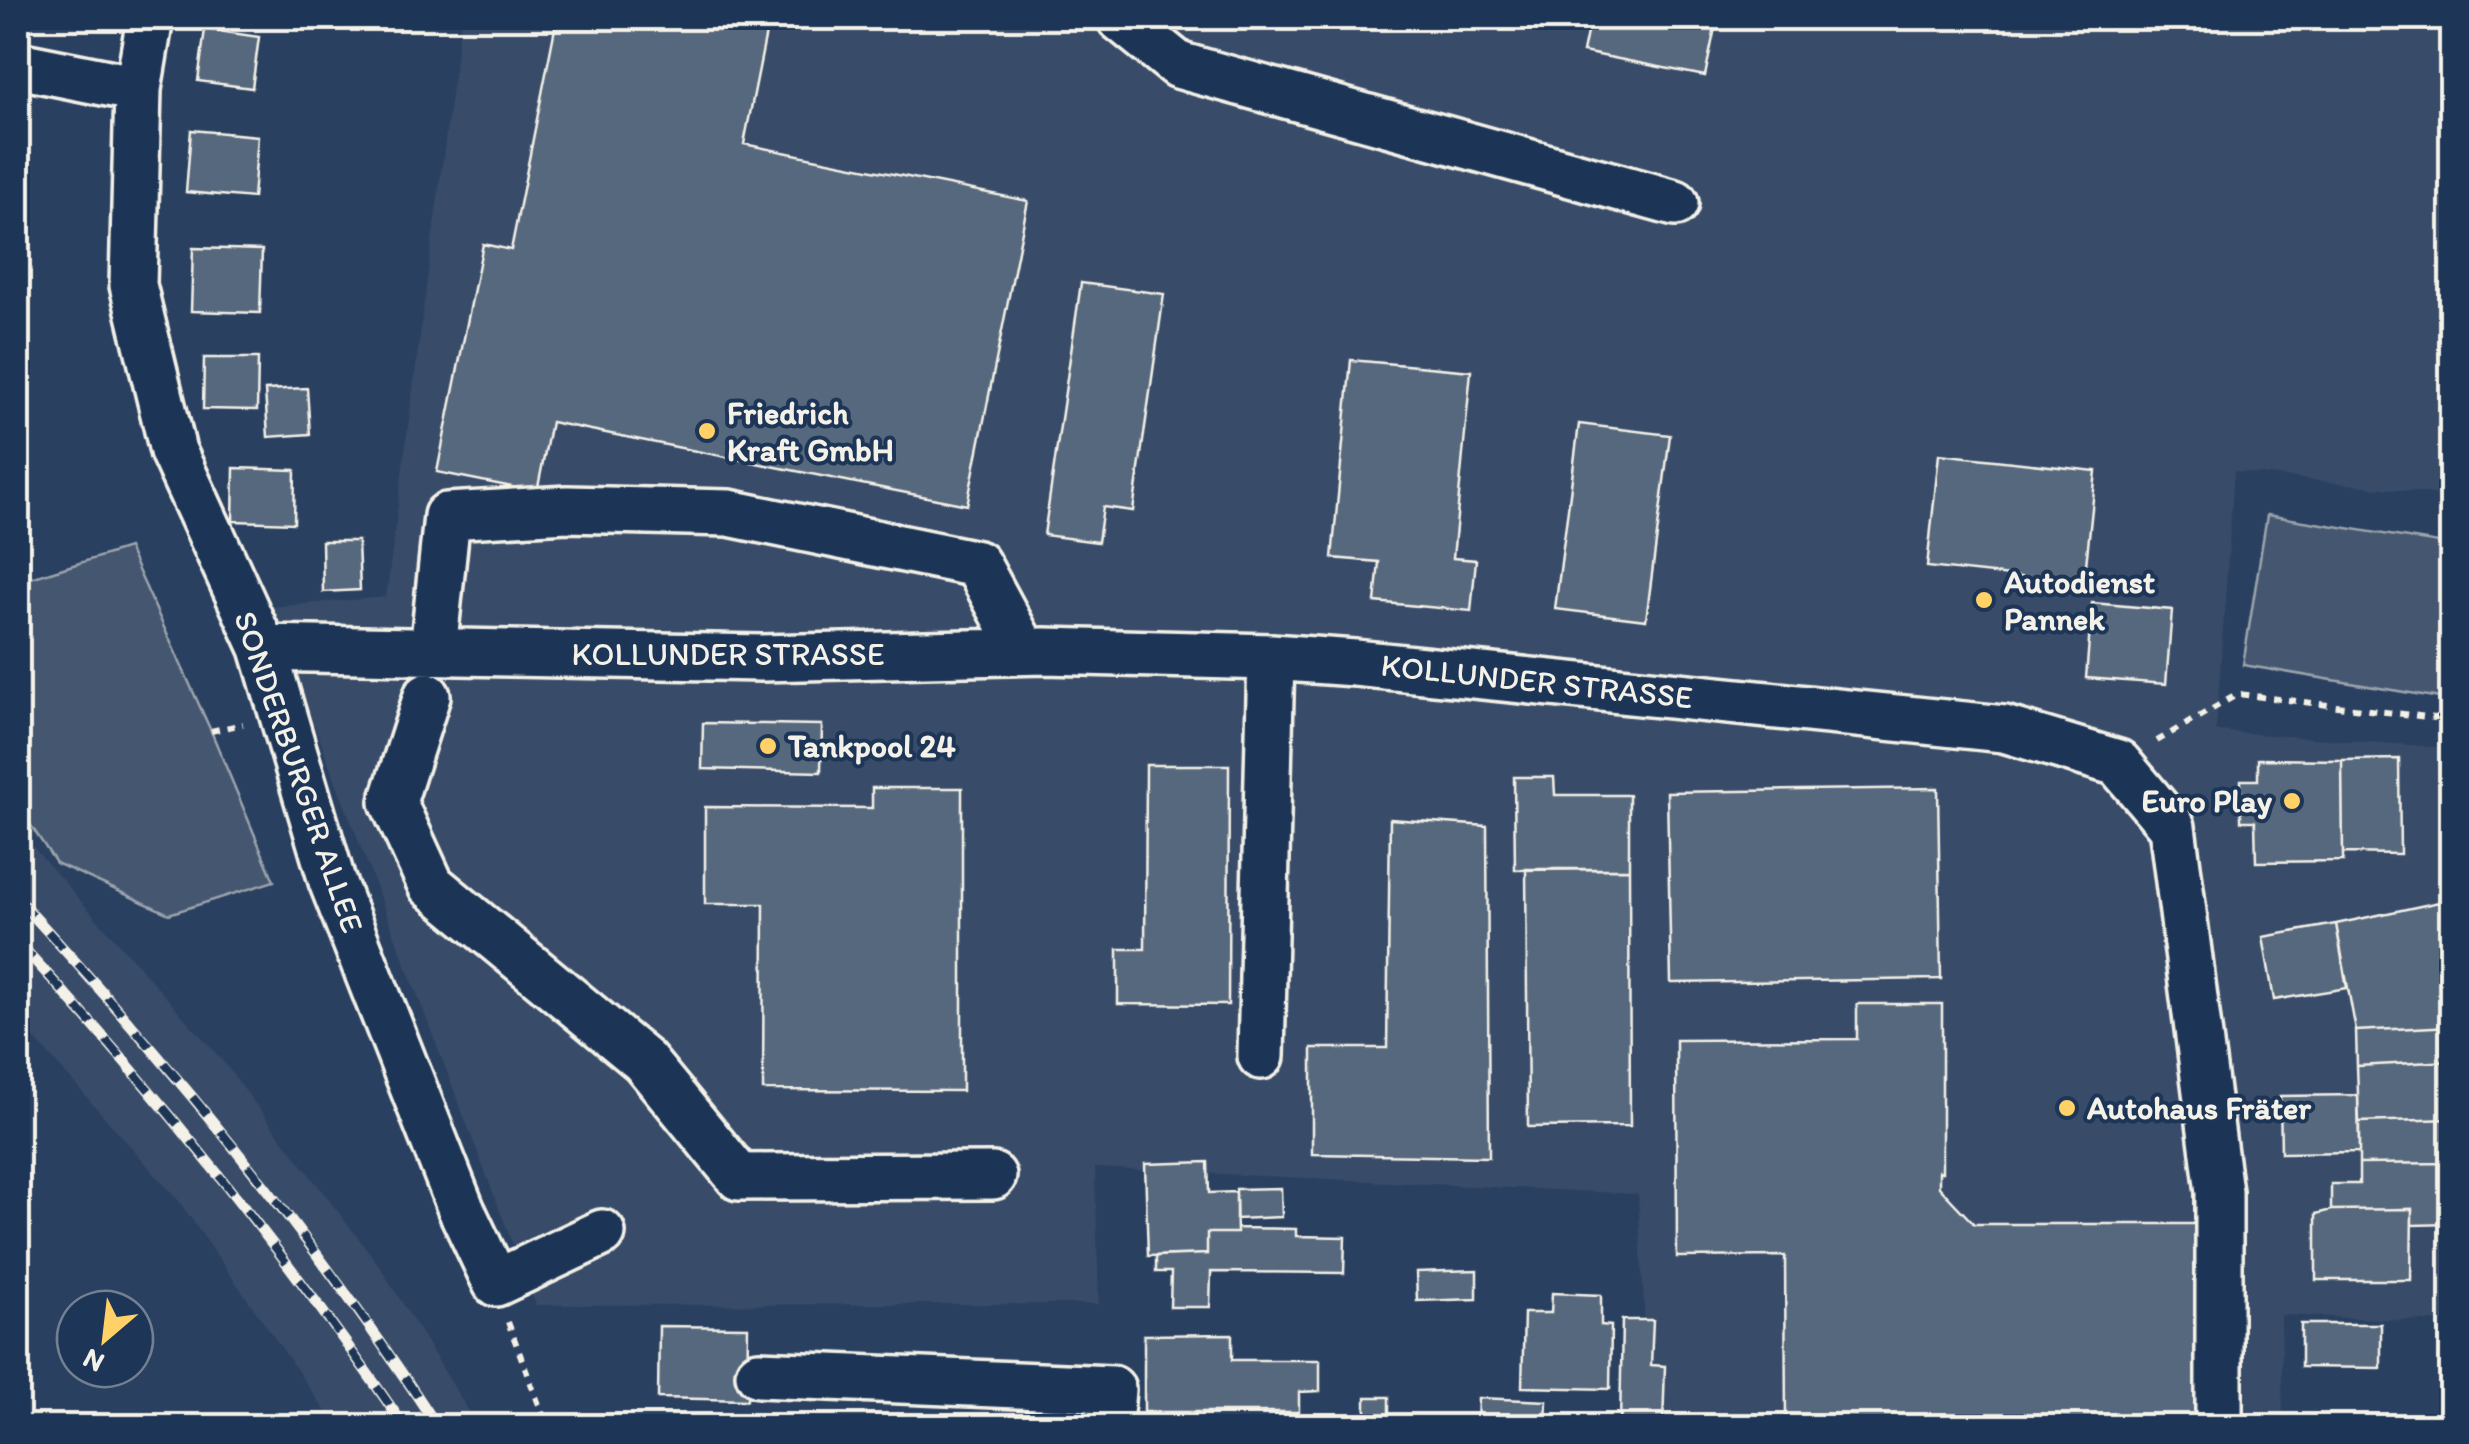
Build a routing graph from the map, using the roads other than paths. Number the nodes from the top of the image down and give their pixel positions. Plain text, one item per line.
1 (150, 18) edge
2 (1120, 18) edge
3 (18, 65) edge
4 (138, 89) junction
5 (1676, 203) dead end
6 (263, 648) junction
7 (433, 651) junction
8 (1024, 651) junction
9 (1271, 657) junction
10 (427, 696) dead end
11 (1261, 1056) dead end
12 (993, 1176) dead end
13 (602, 1233) dead end
14 (758, 1374) dead end
15 (1110, 1426) edge
16 (2219, 1426) edge

1 - 4 street, SONDERBURGER ALLEE
2 - 5 street
3 - 4 street
4 - 6 street, SONDERBURGER ALLEE
6 - 7 street, KOLLUNDER STRASSE
6 - 13 street, SONDERBURGER ALLEE
7 - 8 street, KOLLUNDER STRASSE
7 - 8 street
8 - 9 street, KOLLUNDER STRASSE
9 - 11 street
9 - 16 street, KOLLUNDER STRASSE
10 - 12 street
14 - 15 street

